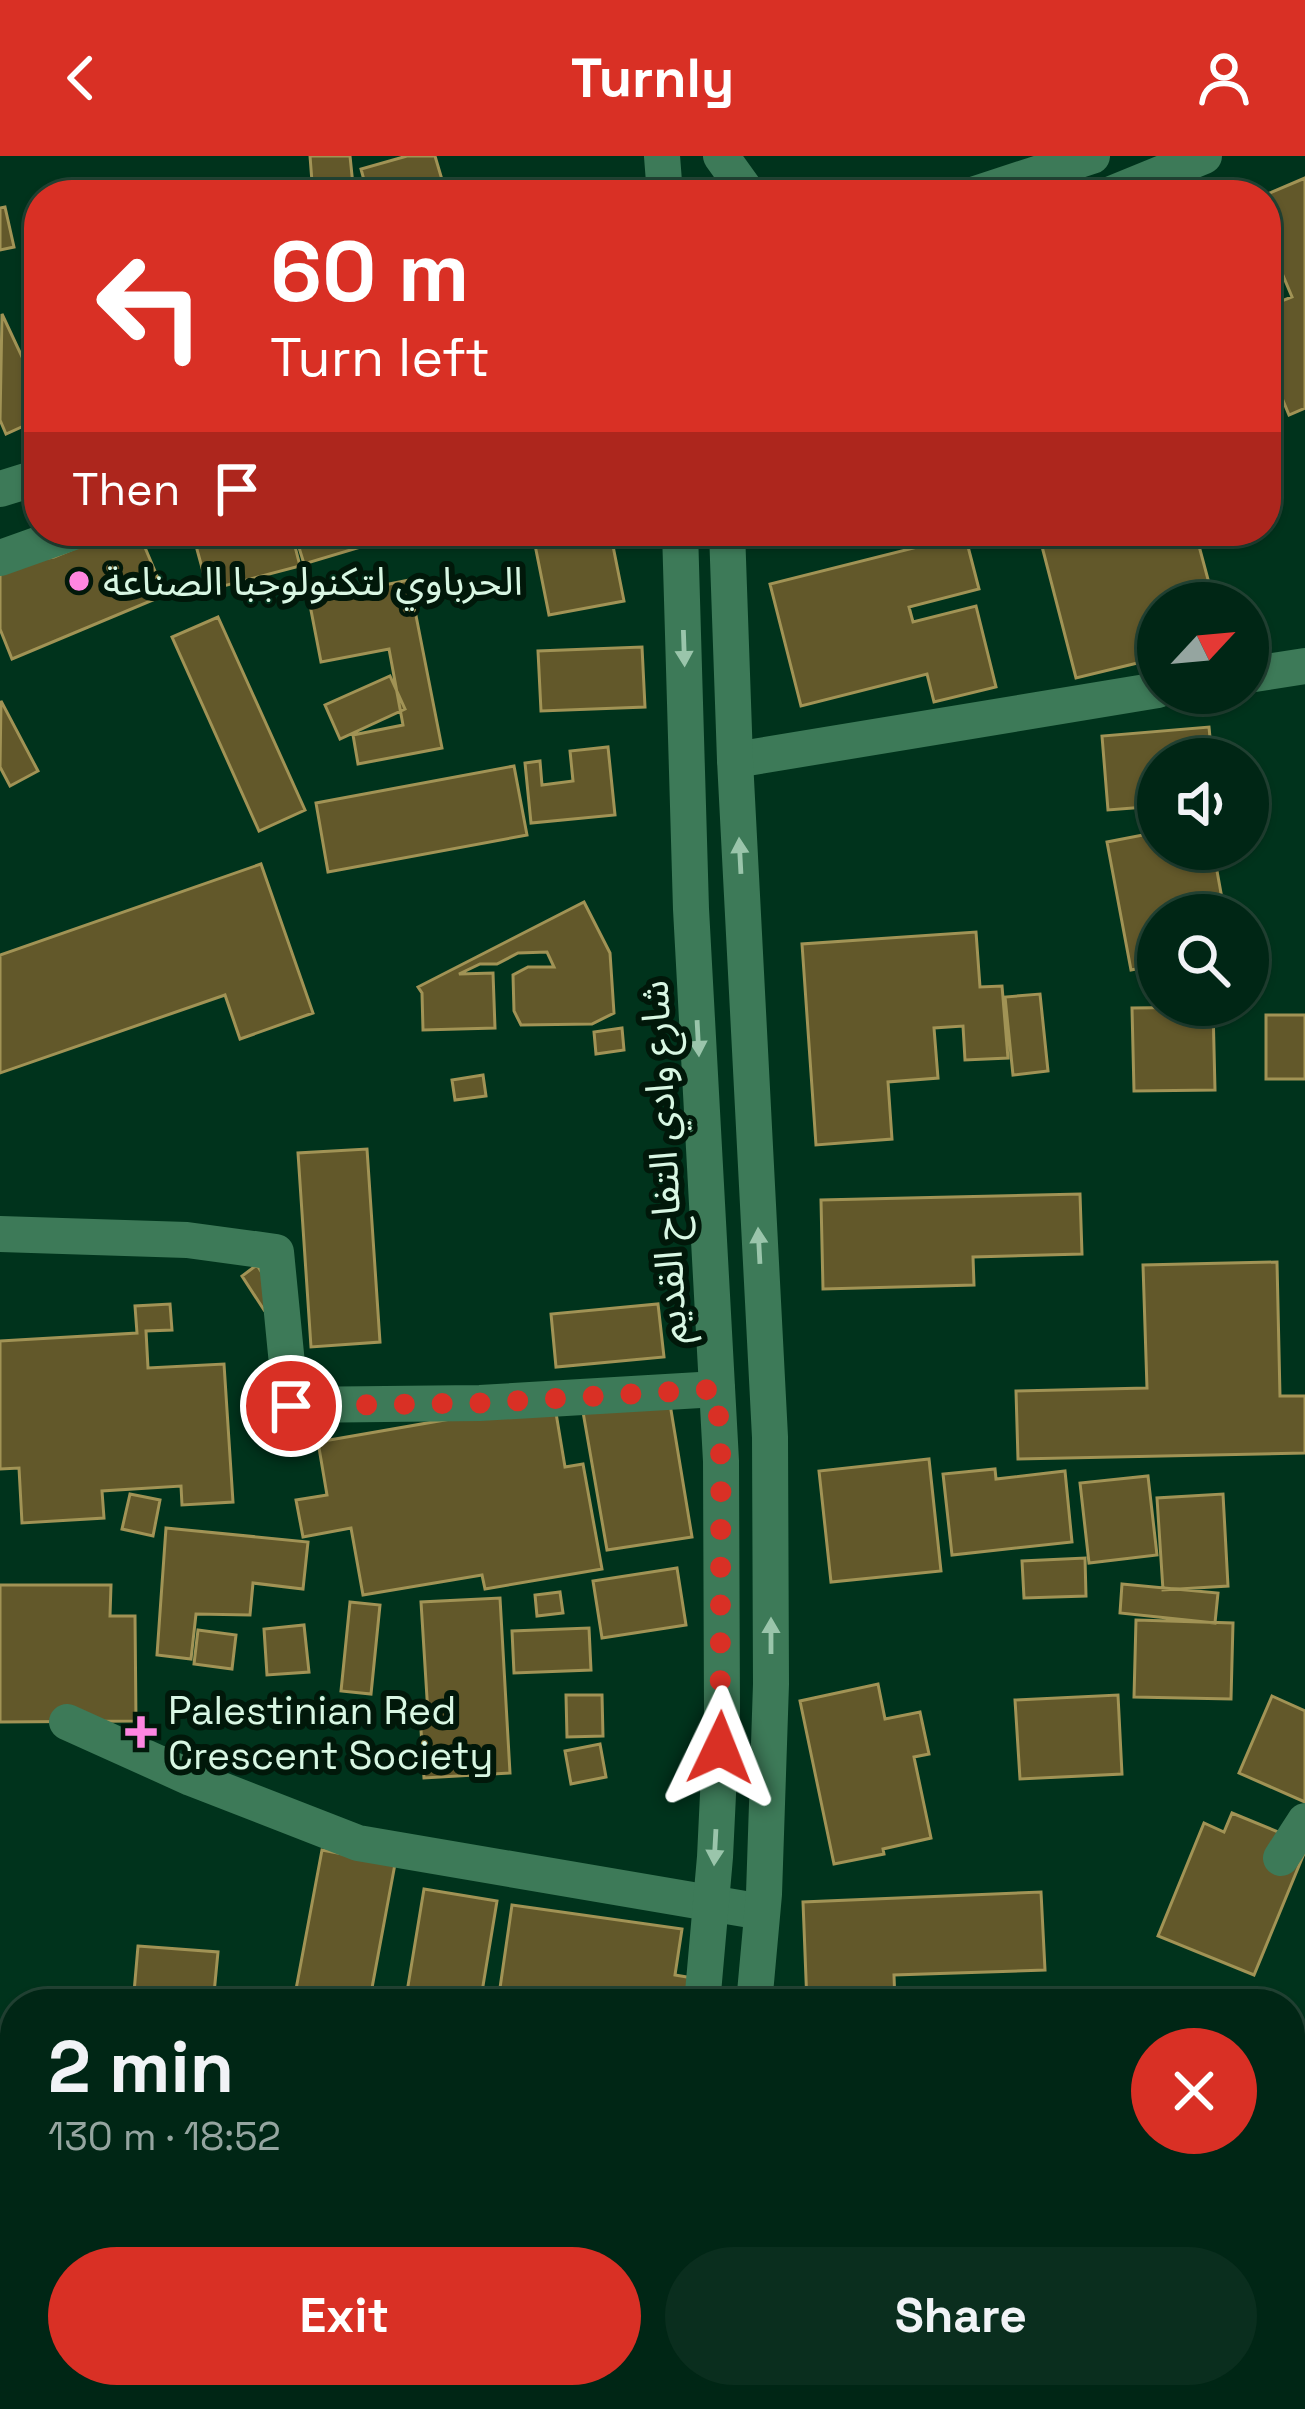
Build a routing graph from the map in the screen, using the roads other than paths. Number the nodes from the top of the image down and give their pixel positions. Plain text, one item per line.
1 (1092, 156) edge
2 (1204, 156) edge
3 (1018, 180) edge
4 (1145, 180) edge
5 (32, 546) edge
6 (680, 546) edge
7 (728, 546) edge
8 (0, 557) edge
9 (1305, 666) edge
10 (1269, 672) edge
11 (1137, 693) edge
12 (735, 760) junction
13 (0, 1234) edge
14 (717, 1389) junction
15 (67, 1722) dead end
16 (1305, 1821) edge
17 (1281, 1858) dead end
18 (711, 1905) junction
19 (762, 1912) junction
20 (703, 1989) edge
21 (755, 1989) edge

1 - 3 street
2 - 4 street
5 - 8 street
6 -> 14 street, شارع وادي التفاح القديم
7 - 12 street
9 - 10 street
11 - 12 street
19 -> 12 street
13 - 14 street
14 -> 18 street, شارع وادي التفاح القديم
15 - 18 street
16 - 17 street
18 - 19 street
18 - 20 street, شارع وادي التفاح القديم
19 - 21 street

